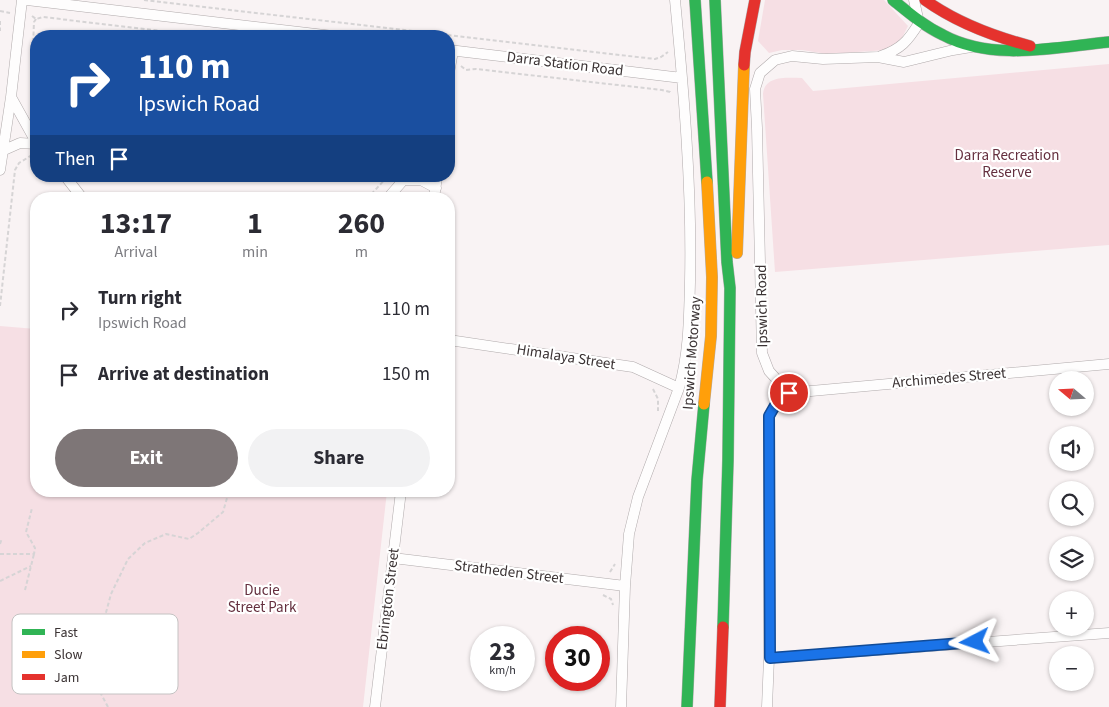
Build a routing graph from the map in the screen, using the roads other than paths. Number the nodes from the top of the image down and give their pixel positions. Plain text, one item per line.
1 (22, 0) edge
2 (26, 0) edge
3 (675, 0) edge
4 (695, 0) edge
5 (715, 0) edge
6 (755, 0) edge
7 (893, 0) edge
8 (914, 0) edge
9 (925, 0) edge
10 (919, 23) junction
11 (282, 30) edge
12 (1109, 42) edge
13 (972, 47) junction
14 (1041, 48) junction
15 (455, 50) edge
16 (878, 57) junction
17 (682, 78) junction
18 (11, 97) junction
19 (30, 134) edge
20 (30, 145) edge
21 (2, 151) junction
22 (0, 170) edge
23 (70, 182) edge
24 (402, 182) edge
25 (425, 182) edge
26 (436, 182) edge
27 (436, 188) junction
28 (78, 192) edge
29 (393, 192) edge
30 (435, 192) edge
31 (730, 288) junction
32 (455, 341) edge
33 (1109, 364) edge
34 (679, 388) junction
35 (789, 393) junction
36 (399, 497) edge
37 (393, 558) junction
38 (625, 586) junction
39 (1109, 633) edge
40 (770, 658) junction
41 (375, 707) edge
42 (621, 707) edge
43 (688, 707) edge
44 (720, 707) edge
45 (767, 707) edge

1 - 18 street
2 - 11 street
3 - 17 street
4 - 43 main road, Ipswich Motorway
5 - 31 main road
6 - 31 main road
7 - 10 main road
8 - 10 street
9 - 14 main road
10 - 13 main road
10 - 16 street, Ipswich Road
12 - 14 main road
13 - 14 main road
13 - 16 street, Ipswich Road
15 - 17 street, Darra Station Road
16 - 35 street, Ipswich Road
17 - 34 street
18 - 19 street
18 - 21 street
20 - 21 street
21 - 22 street
23 - 28 street
24 - 29 street
25 - 27 street
26 - 27 street
27 - 30 street
31 - 44 main road
32 - 34 street, Himalaya Street
33 - 35 street, Archimedes Street
34 - 38 street
35 - 40 street
36 - 37 street, Ebrington Street
37 - 38 street, Stratheden Street
37 - 41 street, Ebrington Street
38 - 42 street
39 - 40 street
40 - 45 street

